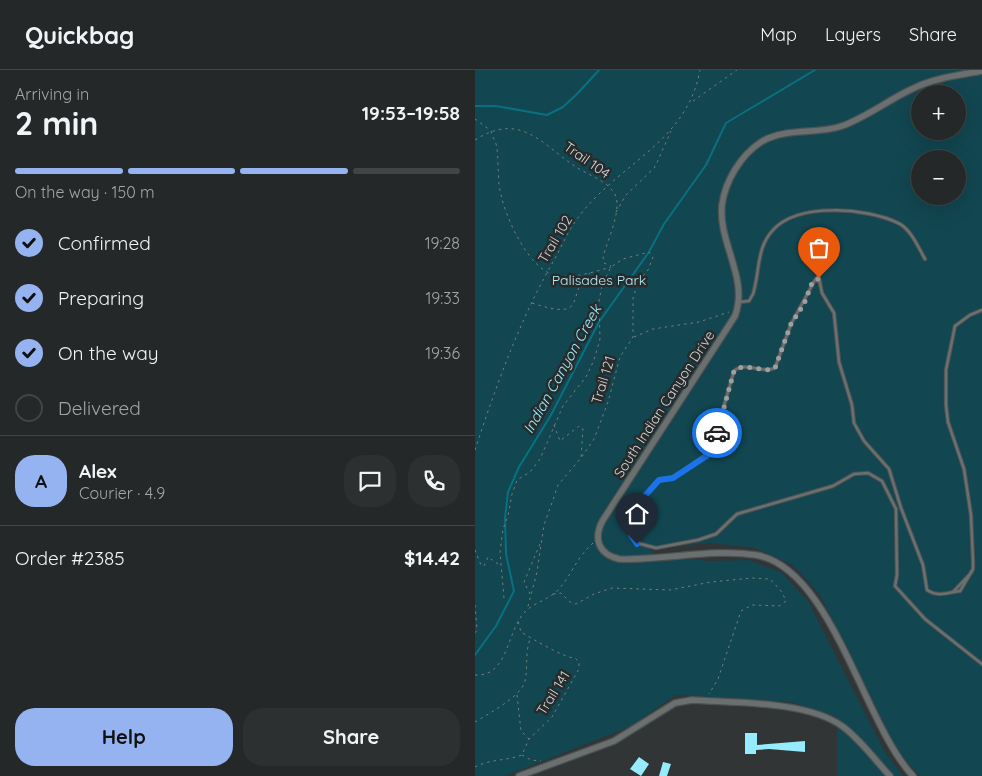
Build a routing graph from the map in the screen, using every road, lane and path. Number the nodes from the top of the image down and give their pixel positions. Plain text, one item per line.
1 (700, 70) edge
2 (737, 70) edge
3 (982, 71) edge
4 (691, 102) junction
5 (475, 119) edge
6 (491, 130) junction
7 (672, 131) junction
8 (475, 140) edge
9 (608, 187) junction
10 (616, 212) junction
11 (925, 259) dead end
12 (611, 267) junction
13 (546, 272) junction
14 (591, 273) junction
15 (739, 302) junction
16 (531, 303) junction
17 (738, 310) junction
18 (982, 310) edge
19 (633, 337) junction
20 (553, 425) junction
21 (475, 450) edge
22 (581, 458) junction
23 (597, 539) junction
24 (540, 543) junction
25 (475, 550) edge
26 (501, 567) junction
27 (553, 594) junction
28 (530, 595) junction
29 (504, 598) dead end
30 (475, 605) edge
31 (527, 610) junction
32 (518, 621) junction
33 (475, 633) edge
34 (530, 638) junction
35 (982, 664) edge
36 (475, 675) edge
37 (517, 694) junction
38 (705, 701) junction
39 (475, 722) edge
40 (529, 739) junction
41 (522, 756) junction
42 (552, 762) junction
43 (475, 767) edge
44 (519, 776) edge
45 (890, 776) edge
46 (913, 776) edge

1 - 4 path, Trail 102
2 - 4 path
3 - 15 street, South Indian Canyon Drive
4 - 7 path, Trail 102
5 - 6 path
6 - 8 path
6 - 9 path, Trail 104
6 - 13 path
7 - 9 path, Trail 102
7 - 10 path
9 - 10 path, Trail 104
9 - 13 path, Trail 102
10 - 12 path
11 - 15 lane
12 - 14 path
12 - 19 path
12 - 20 path, Trail 121
13 - 14 path
13 - 16 path, Trail 102
14 - 16 path
15 - 17 street, South Indian Canyon Drive
16 - 21 path, Trail 102
17 - 19 path
17 - 23 street, South Indian Canyon Drive
18 - 35 lane
19 - 22 path, Trail 121
20 - 22 path
20 - 26 path, Trail 121
22 - 24 path, Trail 121
23 - 27 path
23 - 46 street
24 - 28 path, Trail 121
24 - 28 path
25 - 26 path
26 - 29 path, Trail 121
27 - 31 path
27 - 38 path
28 - 31 path, Trail 121
30 - 33 path
31 - 32 path
32 - 34 path, Trail 141
32 - 36 path
34 - 37 path
34 - 40 path, Trail 141
37 - 39 path
37 - 40 path
38 - 42 street
38 - 45 street
40 - 41 path, Trail 141
41 - 42 path
41 - 43 path
42 - 44 street

